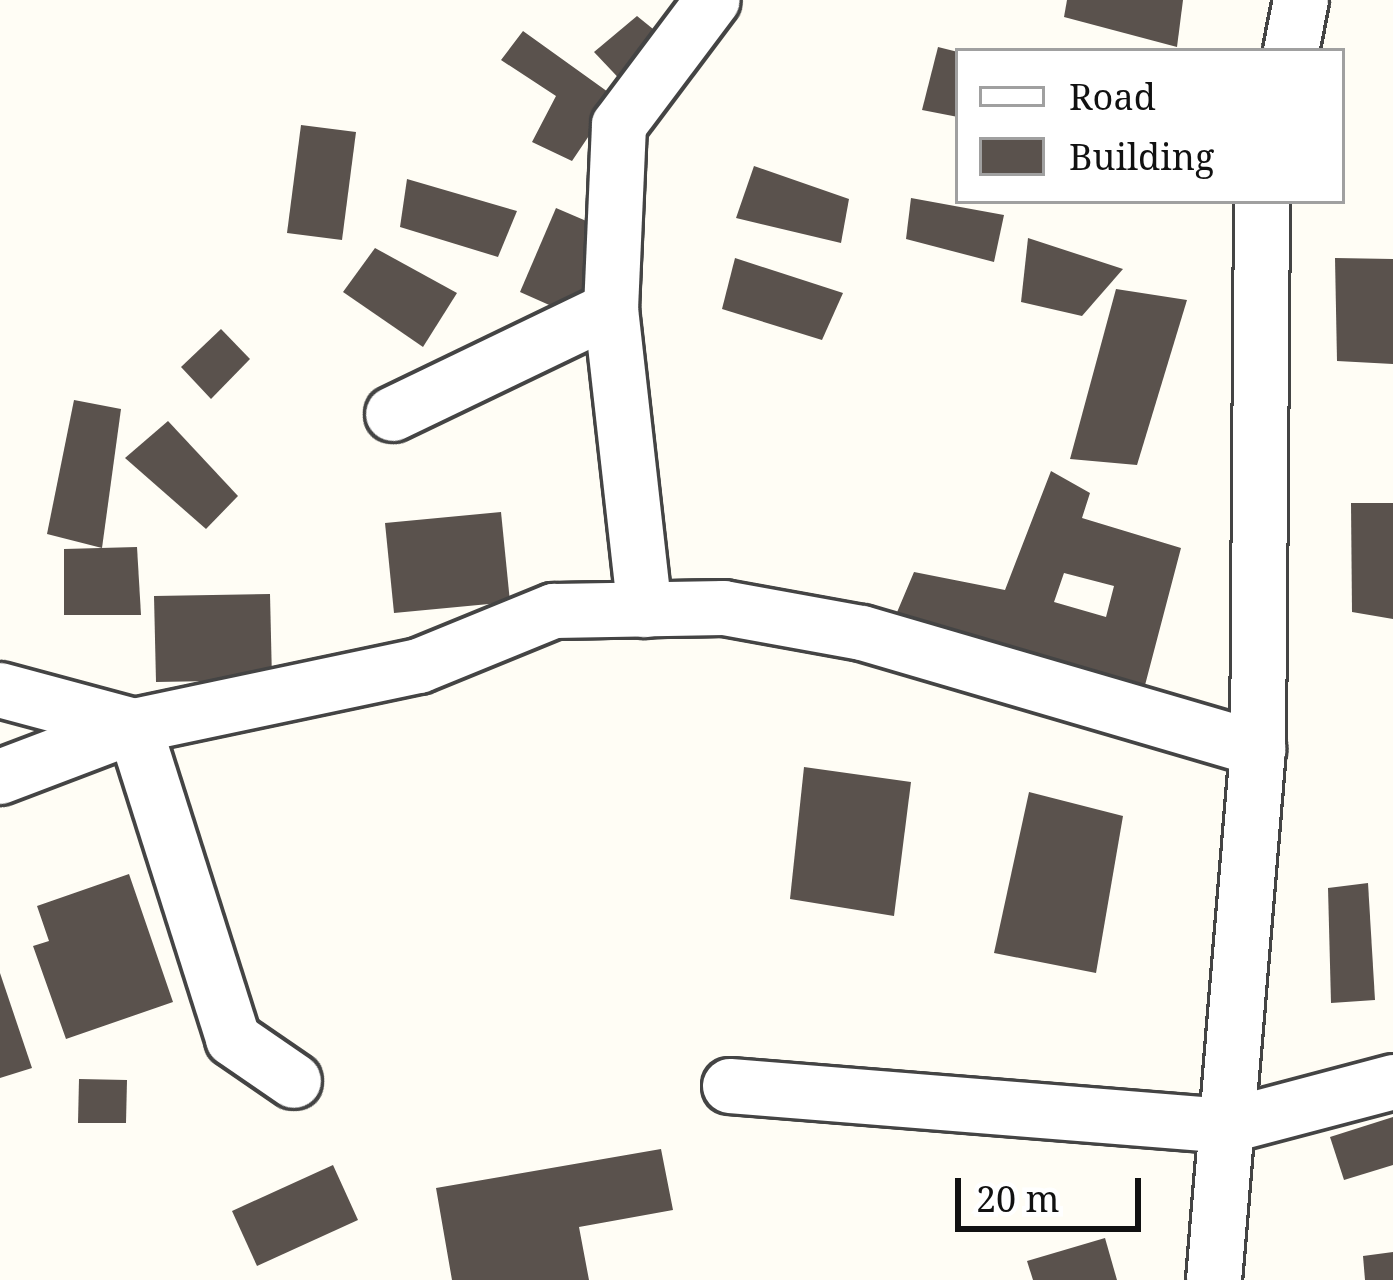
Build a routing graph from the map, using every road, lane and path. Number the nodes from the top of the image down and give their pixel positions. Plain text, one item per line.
1 (713, 0) edge
2 (1301, 0) edge
3 (1292, 48) edge
4 (1262, 204) edge
5 (611, 309) junction
6 (393, 414) dead end
7 (645, 610) junction
8 (0, 690) edge
9 (134, 726) junction
10 (1258, 749) junction
11 (0, 777) edge
12 (294, 1081) dead end
13 (1393, 1082) edge
14 (730, 1086) dead end
15 (1227, 1126) junction
16 (1214, 1280) edge

1 - 5 street
2 - 3 street
4 - 10 street
5 - 6 street
5 - 7 street
7 - 9 street
7 - 10 street
8 - 9 street
9 - 11 street
9 - 12 street
10 - 15 street
13 - 15 street
14 - 15 street
15 - 16 street

